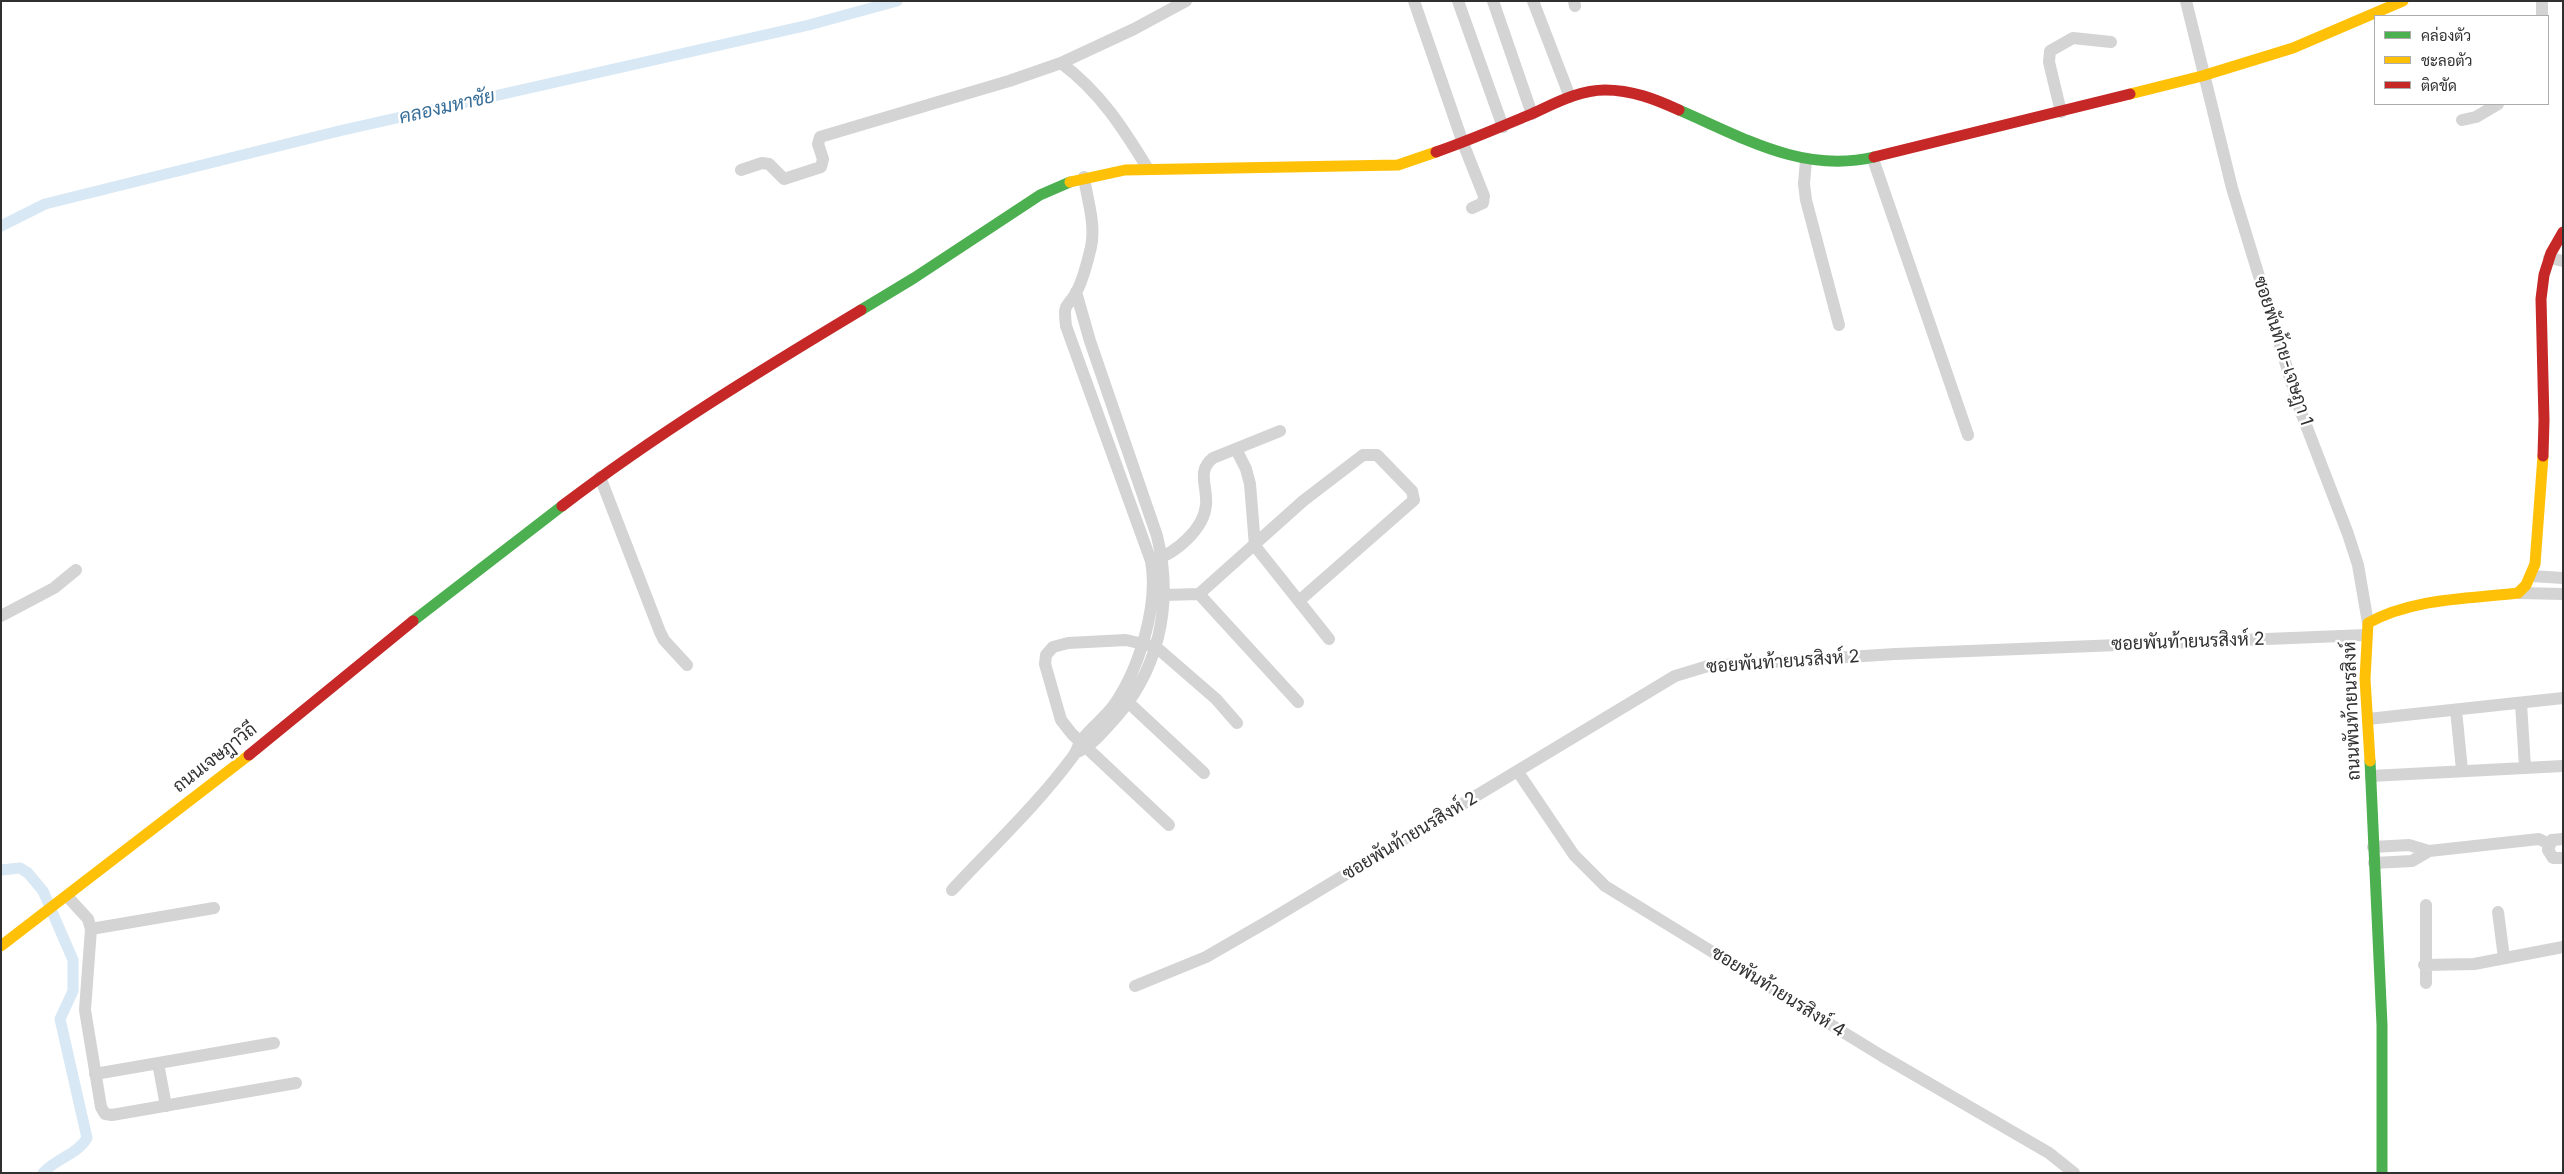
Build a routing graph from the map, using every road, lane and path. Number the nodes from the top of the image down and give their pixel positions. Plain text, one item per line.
1 (1186, 1) edge
2 (1414, 1) edge
3 (1458, 1) edge
4 (1493, 1) edge
5 (1533, 1) edge
6 (2186, 1) edge
7 (2403, 1) edge
8 (2542, 1) edge
9 (2542, 15) edge
10 (2111, 42) dead end
11 (1061, 63) junction
12 (2202, 76) junction
13 (1570, 96) junction
14 (2496, 105) edge
15 (2061, 112) junction
16 (1532, 114) junction
17 (2462, 120) dead end
18 (1502, 126) junction
19 (1463, 143) junction
20 (1873, 158) junction
21 (1806, 160) junction
22 (1148, 169) junction
23 (741, 170) dead end
24 (1084, 177) junction
25 (1472, 208) dead end
26 (2563, 232) edge
27 (2549, 258) junction
28 (2563, 261) edge
29 (1076, 292) junction
30 (1839, 325) dead end
31 (1280, 431) dead end
32 (1968, 435) dead end
33 (1236, 449) junction
34 (600, 477) junction
35 (1255, 546) junction
36 (1156, 559) junction
37 (76, 570) dead end
38 (2531, 576) junction
39 (2563, 578) edge
40 (2518, 592) junction
41 (1199, 594) junction
42 (2563, 594) edge
43 (1164, 595) junction
44 (1300, 600) junction
45 (1, 616) edge
46 (2367, 629) junction
47 (1329, 639) dead end
48 (1143, 644) junction
49 (1156, 647) junction
50 (687, 665) dead end
51 (2563, 698) edge
52 (1298, 702) dead end
53 (2521, 703) junction
54 (1130, 704) junction
55 (2456, 710) junction
56 (2368, 719) junction
57 (1238, 723) dead end
58 (1084, 744) junction
59 (2525, 766) junction
60 (2563, 766) edge
61 (2462, 770) junction
62 (1518, 772) junction
63 (1204, 773) dead end
64 (2371, 776) junction
65 (1169, 825) dead end
66 (2563, 839) edge
67 (2548, 844) junction
68 (2374, 847) junction
69 (2429, 851) junction
70 (2563, 858) edge
71 (2374, 863) junction
72 (952, 890) dead end
73 (66, 896) junction
74 (2426, 905) dead end
75 (214, 908) dead end
76 (2498, 912) dead end
77 (91, 929) junction
78 (1, 946) edge
79 (2563, 947) edge
80 (2504, 958) junction
81 (2424, 965) junction
82 (2426, 983) dead end
83 (1135, 986) dead end
84 (274, 1043) dead end
85 (158, 1063) junction
86 (95, 1074) junction
87 (296, 1082) dead end
88 (166, 1106) junction
89 (2074, 1173) edge
90 (2382, 1173) edge

1 - 11 street
2 - 19 street
3 - 18 street
4 - 16 street
5 - 13 street
6 - 12 street, ซอยพันท้าย-เจษฎา 1
7 - 12 street, ถนนเจษฎาวิถี
8 - 9 street
10 - 15 street
11 - 22 street
11 - 23 street
12 - 15 street, ถนนเจษฎาวิถี
12 - 46 street, ซอยพันท้าย-เจษฎา 1
13 - 16 street, ถนนเจษฎาวิถี
13 - 21 street, ถนนเจษฎาวิถี
14 - 17 street
15 - 20 street, ถนนเจษฎาวิถี
16 - 18 street, ถนนเจษฎาวิถี
18 - 19 street, ถนนเจษฎาวิถี
19 - 22 street, ถนนเจษฎาวิถี
19 - 25 street
20 - 21 street, ถนนเจษฎาวิถี
20 - 32 street
21 - 30 street
22 - 24 street, ถนนเจษฎาวิถี
24 - 29 street
24 - 34 street, ถนนเจษฎาวิถี
26 - 27 street
27 - 28 street
27 - 38 street
29 - 36 street
29 - 36 street
31 - 33 street
33 - 35 street
33 - 36 street
34 - 50 street
34 - 73 street, ถนนเจษฎาวิถี
35 - 41 street
35 - 44 street
35 - 44 street
36 - 43 street
36 - 48 street
37 - 45 street
38 - 39 street
38 - 40 street
40 - 42 street
40 - 46 street, ถนนพันท้ายนรสิงห์
41 - 43 street
41 - 52 street
43 - 49 street
44 - 47 street
46 - 56 street, ถนนพันท้ายนรสิงห์
46 - 62 street, ซอยพันท้ายนรสิงห์ 2
48 - 49 street
48 - 58 street
48 - 58 street
49 - 54 street
49 - 57 street
51 - 53 street
53 - 55 street
53 - 59 street
54 - 58 street
54 - 63 street
55 - 56 street
55 - 61 street
56 - 64 street, ถนนพันท้ายนรสิงห์
58 - 65 street
58 - 72 street
59 - 60 street
59 - 61 street
61 - 64 street
62 - 83 street, ซอยพันท้ายนรสิงห์ 2
62 - 89 street, ซอยพันท้ายนรสิงห์ 4
64 - 68 street, ถนนพันท้ายนรสิงห์
66 - 67 street
67 - 69 street
67 - 70 street
68 - 69 street
68 - 71 street, ถนนพันท้ายนรสิงห์
69 - 71 street
71 - 90 street, ถนนพันท้ายนรสิงห์
73 - 77 street
73 - 78 street, ถนนเจษฎาวิถี
74 - 81 street
75 - 77 street
76 - 80 street
77 - 86 street
79 - 80 street
80 - 81 street
81 - 82 street
84 - 85 street
85 - 86 street
85 - 88 street
86 - 88 street
87 - 88 street

